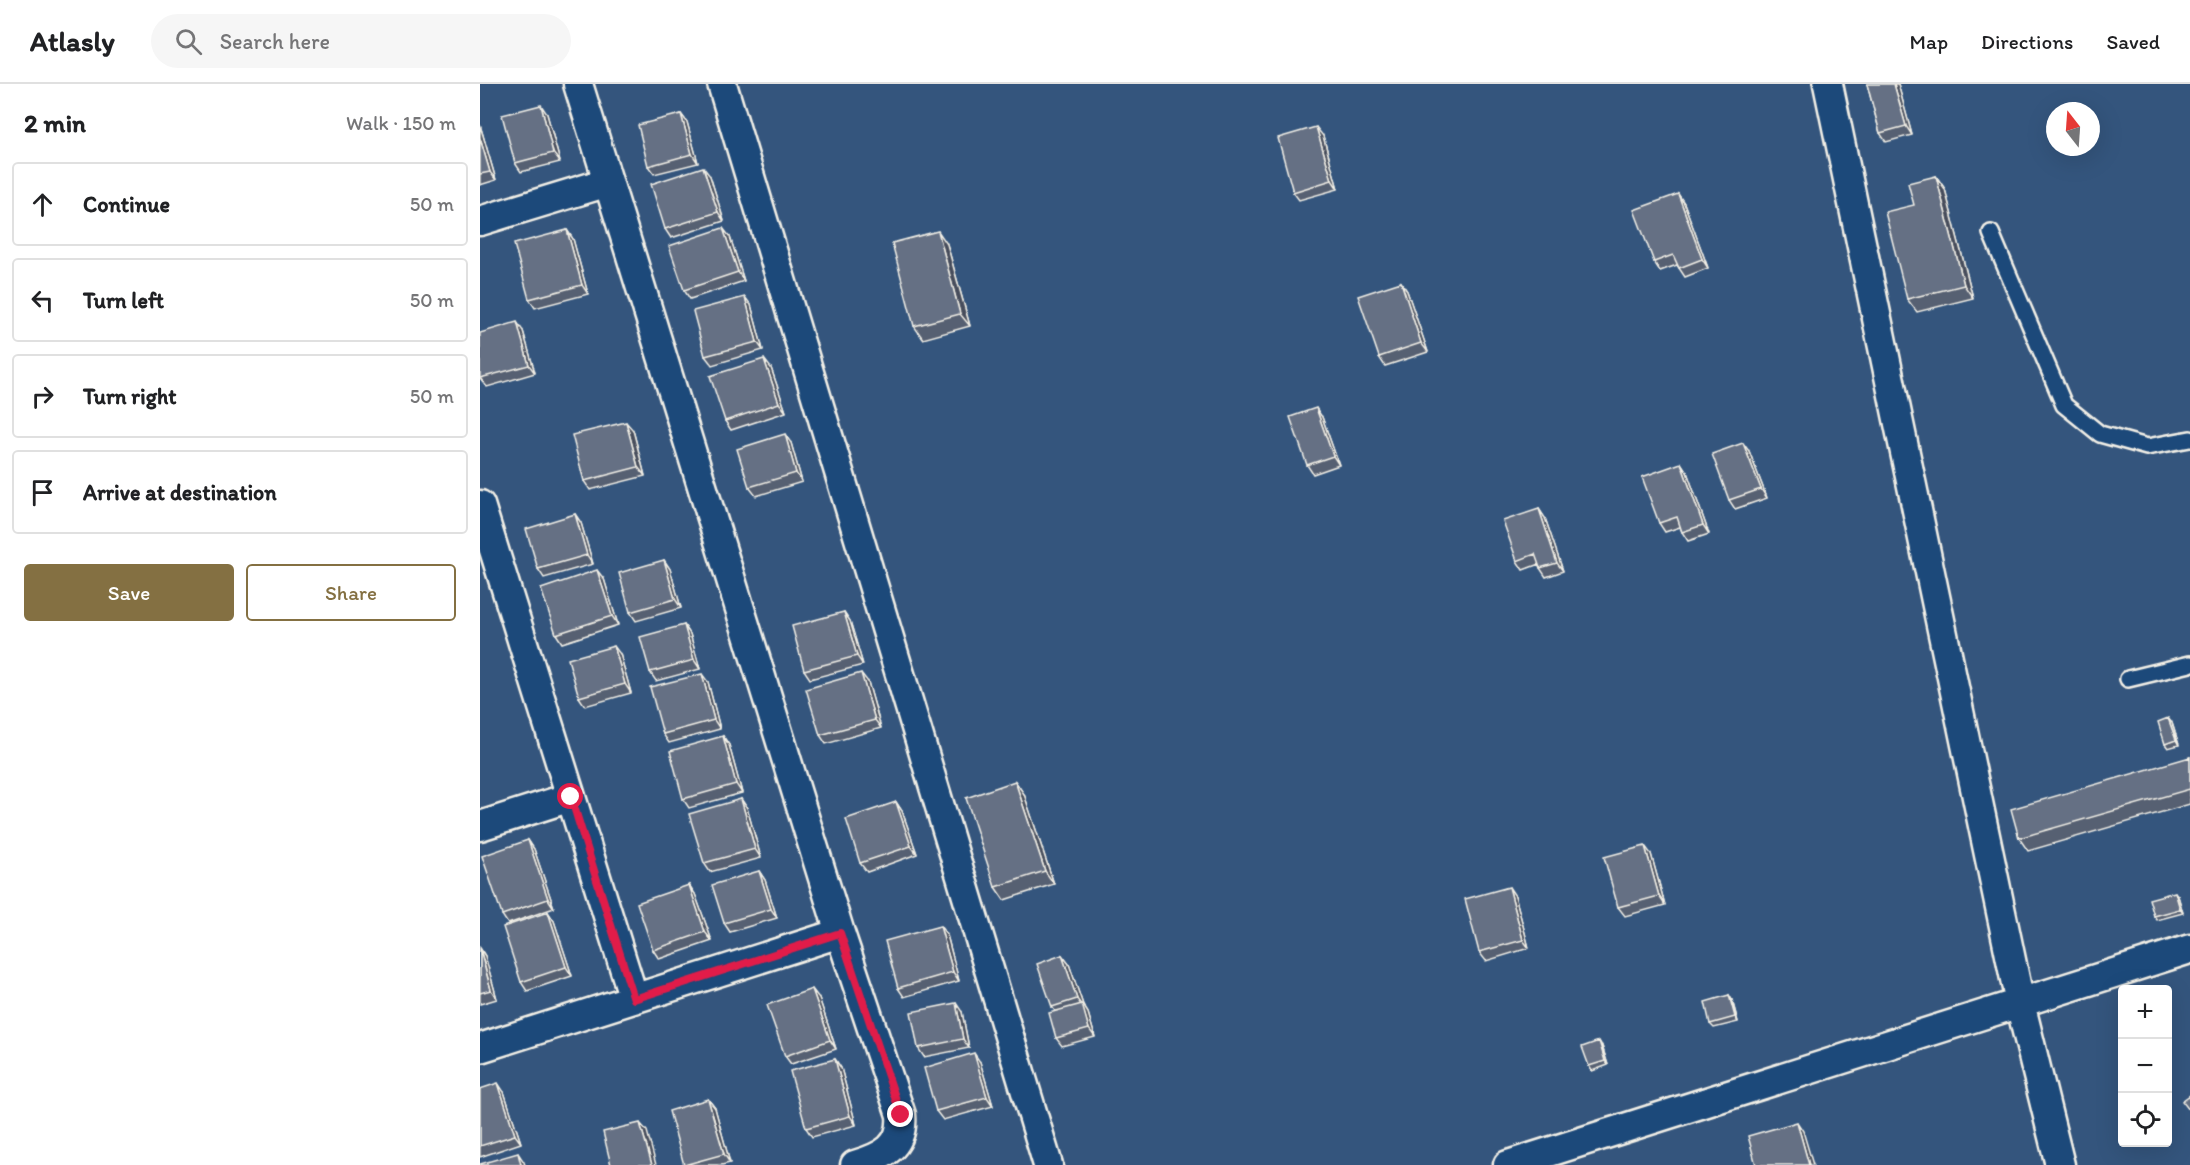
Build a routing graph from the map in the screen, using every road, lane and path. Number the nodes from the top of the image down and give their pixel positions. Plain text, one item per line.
1 (578, 84) edge
2 (722, 84) edge
3 (1828, 84) edge
4 (608, 182) junction
5 (480, 220) edge
6 (1991, 233) dead end
7 (2190, 439) edge
8 (480, 505) edge
9 (2190, 664) edge
10 (2128, 679) dead end
11 (571, 797) junction
12 (480, 826) edge
13 (840, 933) junction
14 (2190, 949) edge
15 (634, 999) junction
16 (2020, 1003) junction
17 (480, 1048) edge
18 (855, 1165) edge
19 (1048, 1165) edge
20 (1508, 1165) edge
21 (2060, 1165) edge

1 - 4 street
2 - 19 street
3 - 16 street
4 - 5 street
4 - 13 street
6 - 7 lane
8 - 11 street
9 - 10 lane
11 - 12 street
11 - 15 street
13 - 15 street
13 - 18 street
14 - 16 street
15 - 17 street
16 - 20 street
16 - 21 street

